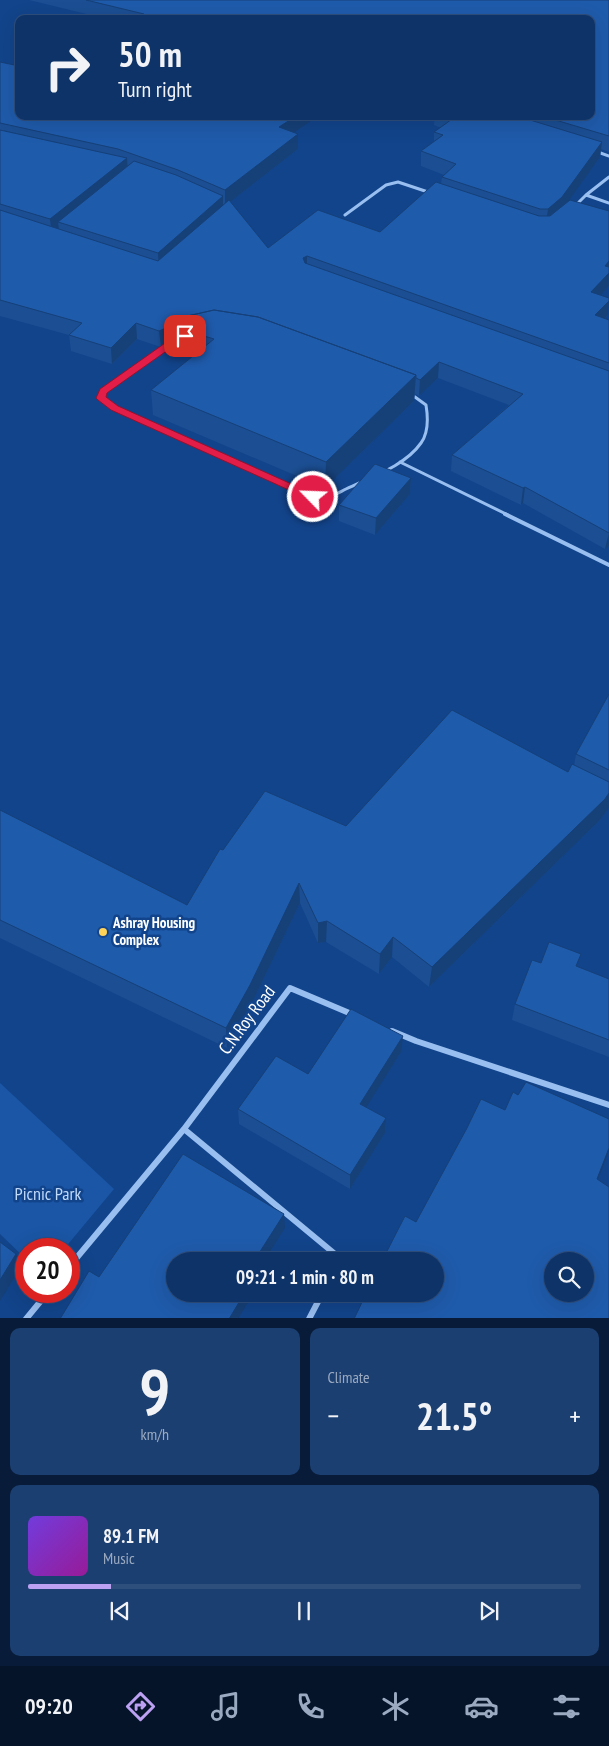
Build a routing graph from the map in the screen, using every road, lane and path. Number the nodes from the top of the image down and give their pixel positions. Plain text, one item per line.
1 (590, 150) edge
2 (609, 156) edge
3 (609, 177) edge
4 (437, 195) edge
5 (586, 196) junction
6 (609, 203) edge
7 (567, 213) edge
8 (345, 215) dead end
9 (400, 462) junction
10 (609, 565) edge
11 (362, 1018) edge
12 (389, 1030) edge
13 (609, 1106) edge
14 (184, 1129) junction
15 (333, 1252) edge
16 (80, 1254) edge
17 (318, 1302) edge
18 (39, 1303) edge
19 (26, 1318) edge
20 (309, 1318) edge

1 - 2 street
3 - 5 street
4 - 8 street
5 - 6 street
5 - 7 street
9 - 9 lane
9 - 10 lane
11 - 14 street, C.N.Roy Road
12 - 13 street
14 - 15 street
14 - 16 street
17 - 20 street
18 - 19 street

